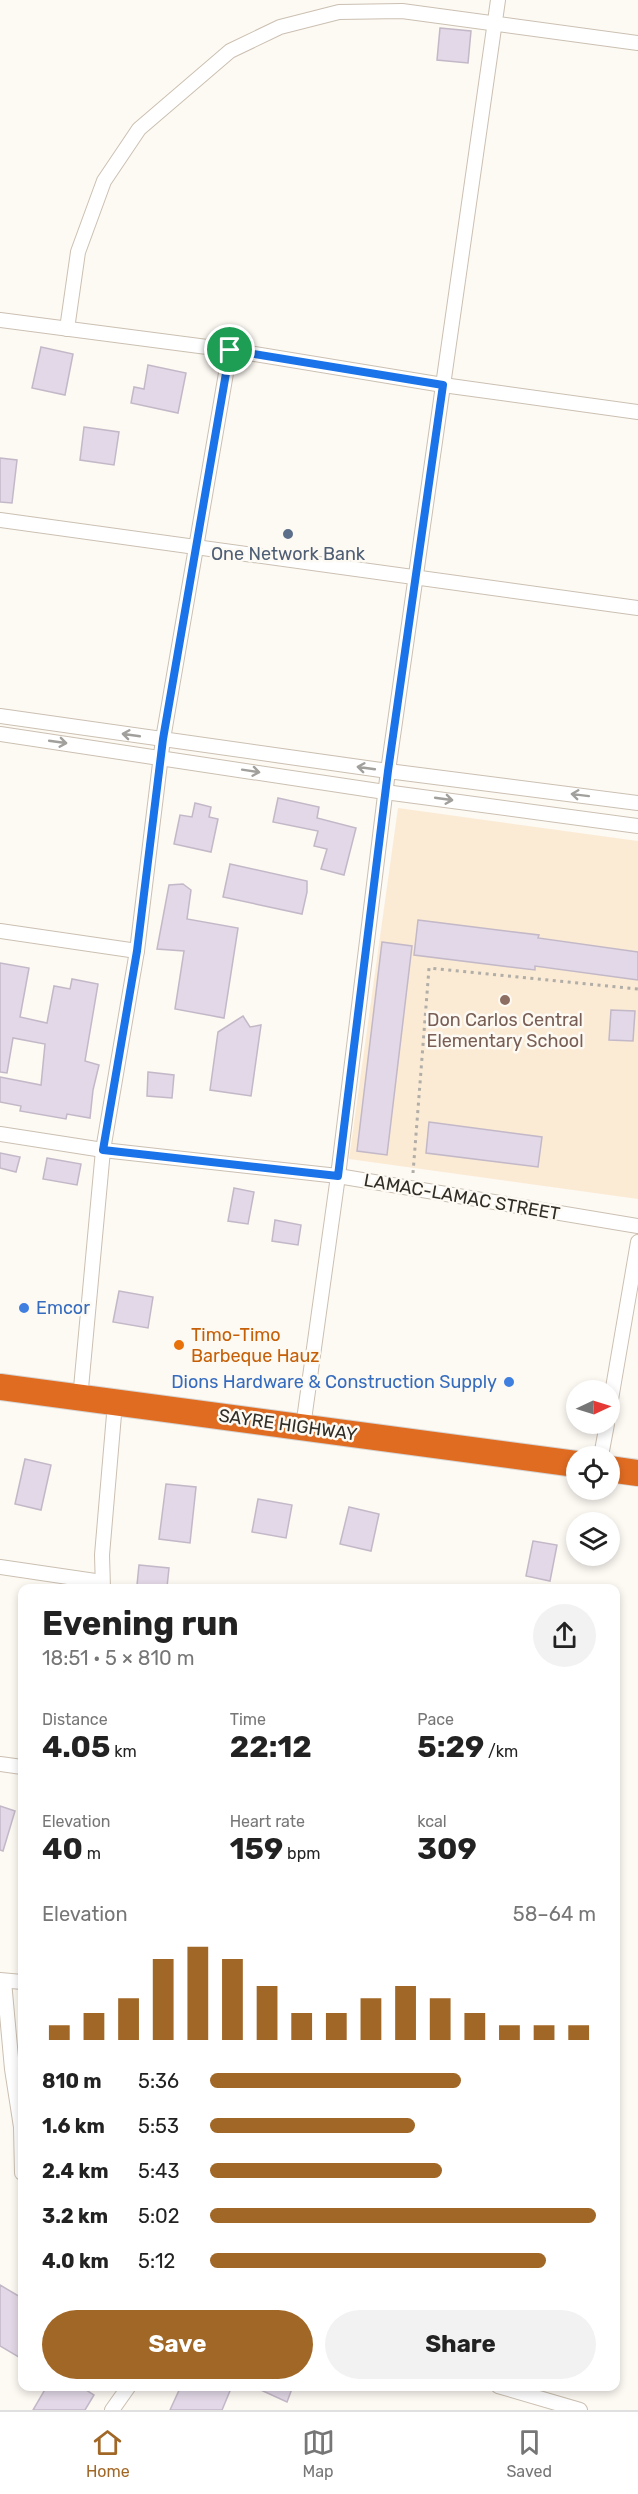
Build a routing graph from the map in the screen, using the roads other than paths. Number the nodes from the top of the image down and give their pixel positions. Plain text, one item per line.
1 (498, 0) edge
2 (496, 23) junction
3 (638, 43) edge
4 (0, 320) edge
5 (67, 329) junction
6 (230, 350) junction
7 (443, 385) junction
8 (638, 412) edge
9 (0, 520) edge
10 (194, 548) junction
11 (417, 578) junction
12 (638, 608) edge
13 (0, 716) edge
14 (0, 734) edge
15 (163, 739) junction
16 (161, 757) junction
17 (388, 771) junction
18 (385, 792) junction
19 (638, 803) edge
20 (638, 826) edge
21 (0, 931) edge
22 (137, 951) junction
23 (0, 1134) edge
24 (103, 1150) junction
25 (338, 1176) junction
26 (638, 1226) edge
27 (638, 1242) edge
28 (614, 1380) edge
29 (0, 1387) edge
30 (80, 1399) junction
31 (115, 1403) junction
32 (303, 1427) junction
33 (566, 1463) edge
34 (620, 1471) edge
35 (638, 1473) edge
36 (0, 1568) edge
37 (97, 1584) edge
38 (103, 1584) edge
39 (0, 1764) edge
40 (18, 1766) edge
41 (2, 1980) edge
42 (18, 1982) edge
43 (18, 2108) edge
44 (125, 2391) edge
45 (515, 2391) edge
46 (112, 2410) edge
47 (580, 2410) edge

1 - 2 street
2 - 3 street
2 - 5 street
2 - 7 street
4 - 5 street
5 - 6 street
6 - 7 street
6 - 10 street
7 - 8 street
7 - 11 street
9 - 10 street
10 - 11 street
10 - 15 street
11 - 12 street
11 - 17 street
15 -> 13 street
14 -> 16 street
15 - 16 street
17 -> 15 street
16 -> 18 street
16 - 22 street
17 - 18 street
19 -> 17 street
18 -> 20 street
18 - 25 street
21 - 22 street
22 - 24 street
23 - 24 street, LAMAC-LAMAC STREET
24 - 25 street, LAMAC-LAMAC STREET
24 - 30 street
25 - 26 street, LAMAC-LAMAC STREET
25 - 32 street
27 - 28 street
29 - 30 highway, SAYRE HIGHWAY
30 - 31 highway, SAYRE HIGHWAY
31 - 32 highway, SAYRE HIGHWAY
31 - 38 street
32 - 33 highway, SAYRE HIGHWAY
34 - 35 highway
36 - 37 street
39 - 40 street
41 - 42 street
41 - 43 street
44 - 46 street
45 - 47 street

